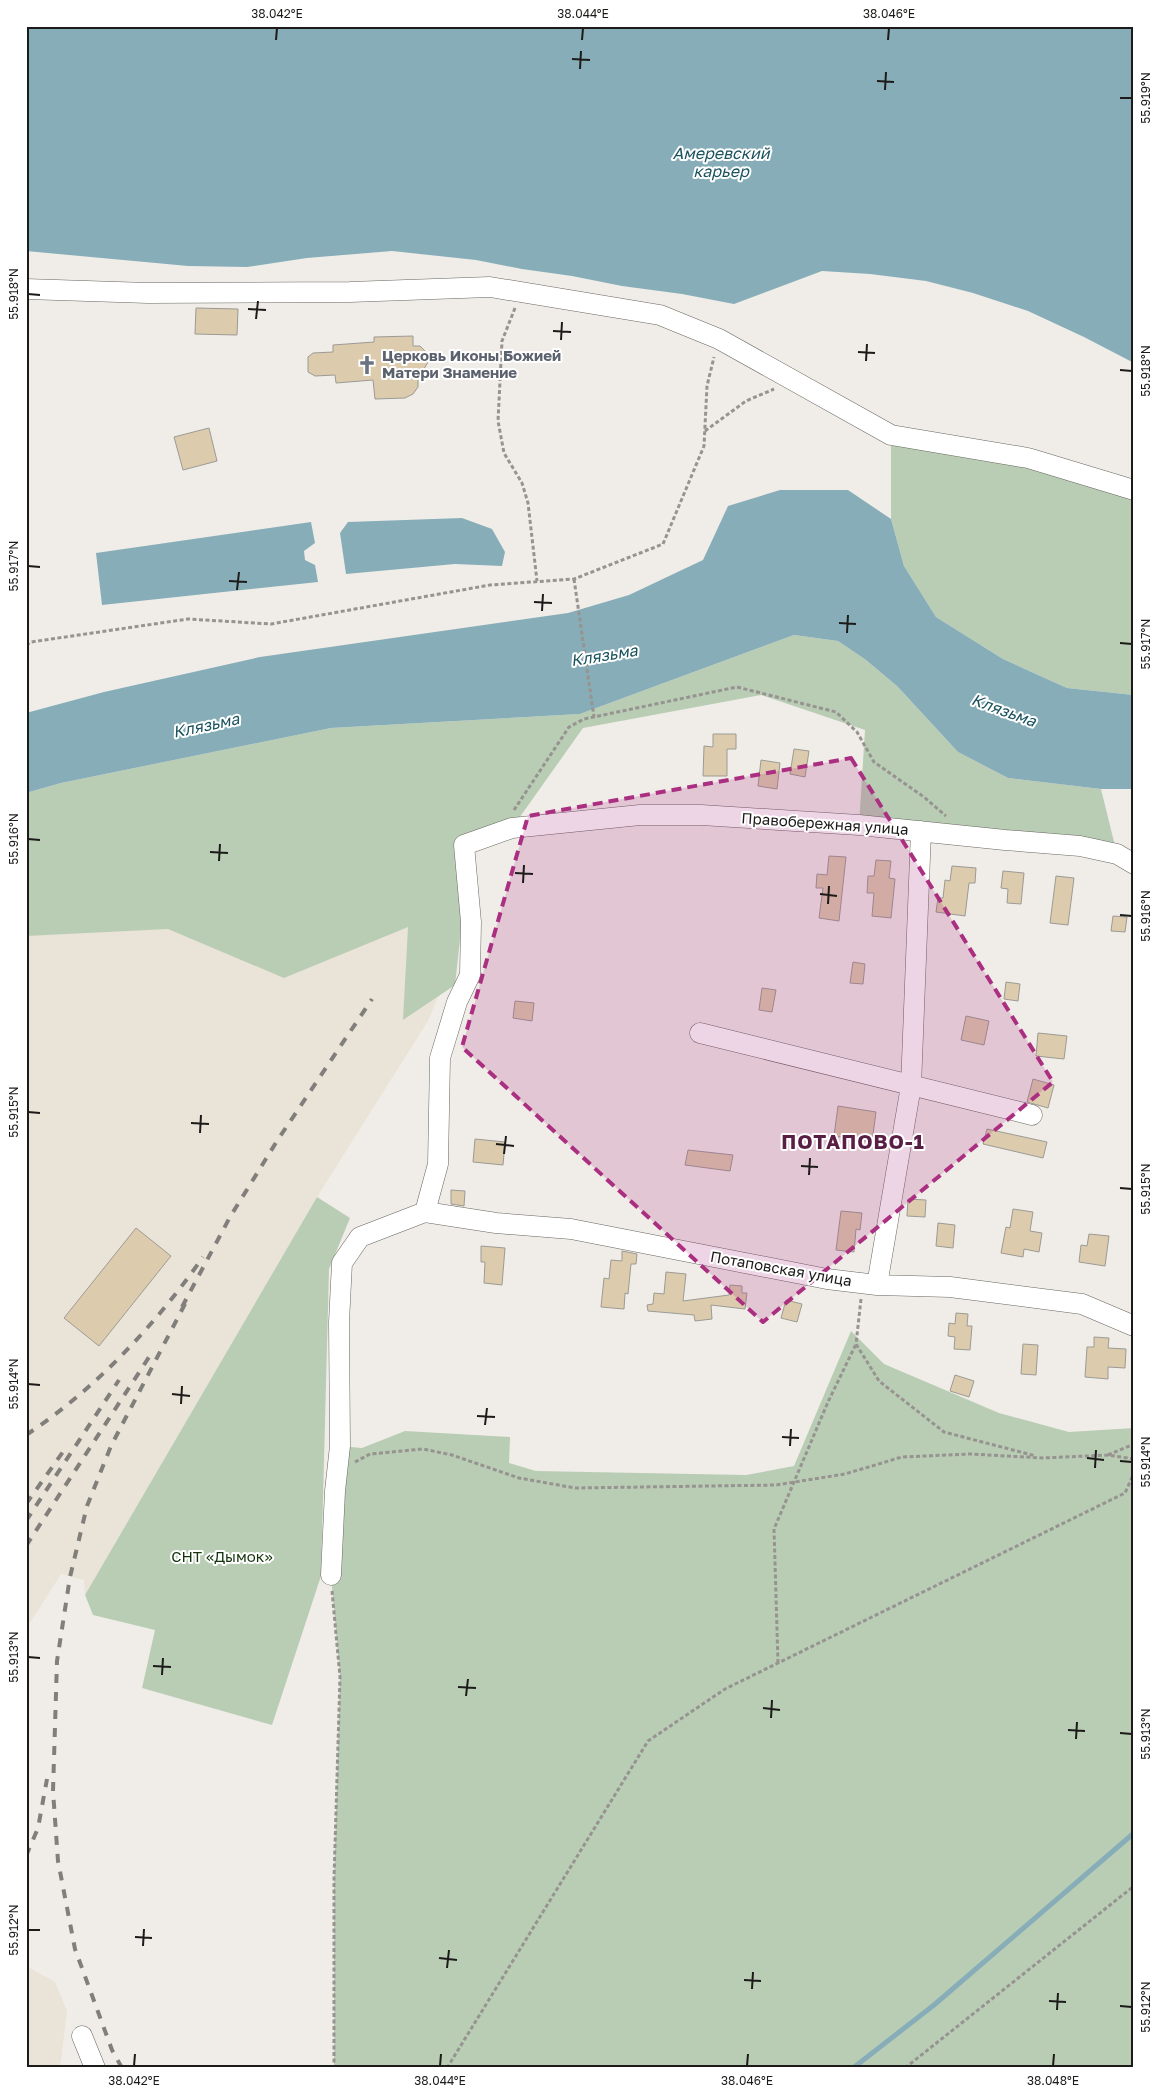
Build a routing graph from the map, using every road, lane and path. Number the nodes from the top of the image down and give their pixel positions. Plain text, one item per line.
1 (26, 289) edge
2 (522, 293) junction
3 (719, 339) junction
4 (792, 380) junction
5 (705, 431) junction
6 (1134, 490) edge
7 (574, 579) junction
8 (537, 580) junction
9 (26, 645) edge
10 (594, 717) junction
11 (946, 816) dead end
12 (506, 830) junction
13 (921, 831) junction
14 (1134, 864) edge
15 (700, 1033) dead end
16 (911, 1086) junction
17 (1032, 1116) dead end
18 (425, 1212) junction
19 (870, 1284) junction
20 (1134, 1326) edge
21 (856, 1344) junction
22 (1134, 1444) edge
23 (1108, 1455) junction
24 (1043, 1458) junction
25 (1134, 1459) edge
26 (352, 1463) dead end
27 (1134, 1473) edge
28 (795, 1481) junction
29 (331, 1575) joint
30 (778, 1663) junction
31 (1134, 1886) edge
32 (82, 2036) dead end
33 (95, 2068) edge
34 (334, 2068) edge
35 (447, 2068) edge
36 (905, 2068) edge

1 - 2 street
2 - 3 street
2 - 8 path
3 - 4 street
3 - 5 path
4 - 5 path
4 - 6 street
5 - 7 path
7 - 8 path
7 - 10 path
8 - 9 path
10 - 11 path
10 - 12 path
12 - 13 street, Правобережная улица
12 - 18 street, Правобережная улица
13 - 14 street, Правобережная улица
13 - 16 street
15 - 16 street
16 - 17 street
16 - 19 street
18 - 19 street, Потаповская улица
18 - 29 street
19 - 20 street, Потаповская улица
19 - 21 path
21 - 24 path
21 - 28 path
22 - 23 path
23 - 24 path
23 - 25 path
24 - 28 path
26 - 28 path
27 - 30 path
28 - 30 path
29 - 34 path
30 - 35 path
31 - 36 path
32 - 33 street

